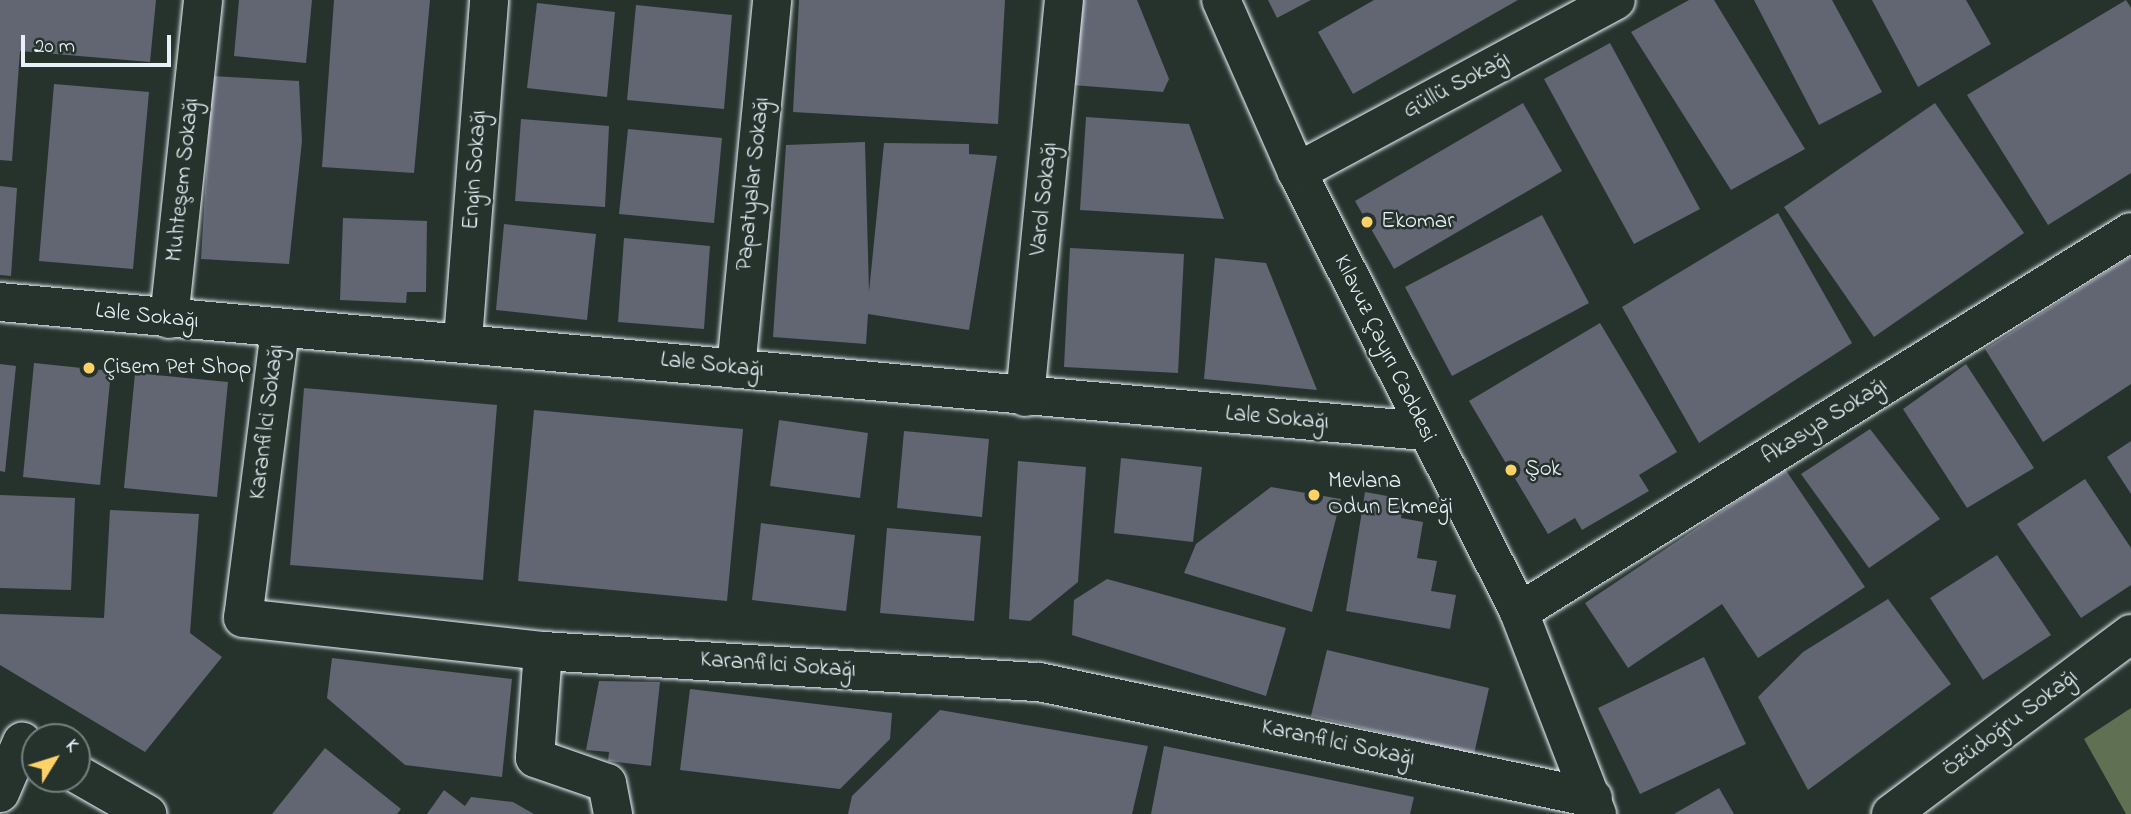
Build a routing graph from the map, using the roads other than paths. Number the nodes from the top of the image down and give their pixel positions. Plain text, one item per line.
1 (203, 0) edge
2 (489, 0) edge
3 (772, 0) edge
4 (1065, 0) edge
5 (1221, 0) edge
6 (1607, 2) edge
7 (1297, 172) junction
8 (2131, 232) edge
9 (0, 302) edge
10 (169, 319) junction
11 (279, 330) junction
12 (463, 340) junction
13 (736, 369) junction
14 (1025, 397) junction
15 (1424, 432) junction
16 (1519, 612) junction
17 (2131, 634) edge
18 (543, 651) junction
19 (19, 741) edge
20 (91, 782) edge
21 (0, 793) edge
22 (1595, 806) edge
23 (147, 814) edge
24 (613, 814) edge
25 (1891, 814) edge

1 - 10 street, Muhteşem Sokağı
2 - 12 street, Engin Sokağı
3 - 13 street, Papatyalar Sokağı
4 - 14 street, Varol Sokağı
5 - 7 street, Kılavuz Çayırı Caddesi
6 - 7 street, Güllü Sokağı
7 - 15 street, Kılavuz Çayırı Caddesi
8 - 16 street, Akasya Sokağı
9 - 10 street, Lale Sokağı
10 - 11 street, Lale Sokağı
11 - 12 street, Lale Sokağı
11 - 18 street, Karanfilci Sokağı
12 - 13 street, Lale Sokağı
13 - 14 street, Lale Sokağı
14 - 15 street, Lale Sokağı
15 - 16 street, Kılavuz Çayırı Caddesi
16 - 22 street, Kılavuz Çayırı Caddesi
17 - 25 street, Özüdoğru Sokağı
18 - 22 street, Karanfilci Sokağı
18 - 24 street
19 - 21 street
20 - 23 street

